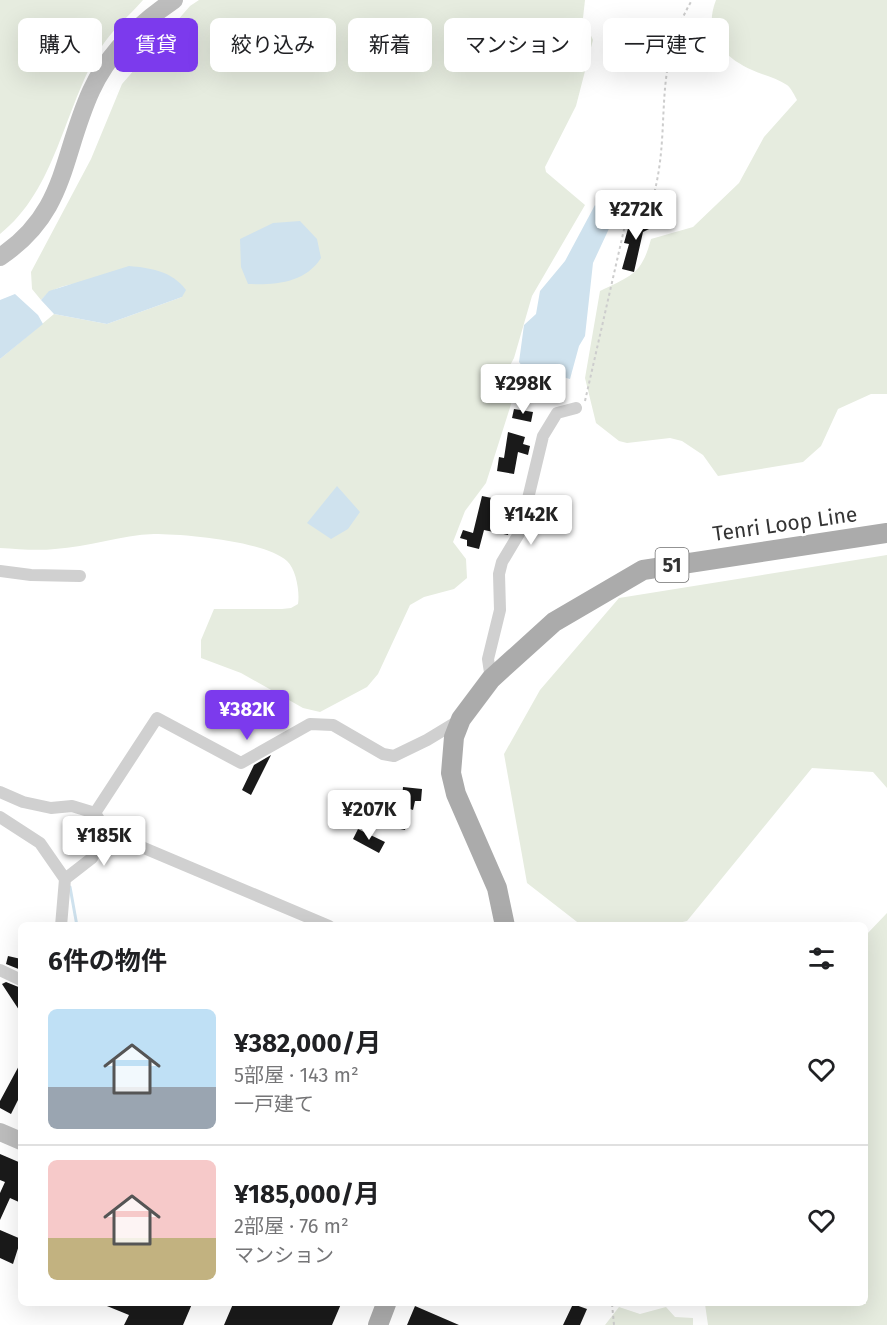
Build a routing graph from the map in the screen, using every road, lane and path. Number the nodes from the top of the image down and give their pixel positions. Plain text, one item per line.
1 (174, 0) edge
2 (692, 0) edge
3 (0, 257) edge
4 (576, 408) joint
5 (887, 533) edge
6 (0, 571) edge
7 (80, 576) dead end
8 (491, 679) junction
9 (461, 719) junction
10 (0, 792) edge
11 (95, 813) junction
12 (0, 818) edge
13 (107, 828) junction
14 (65, 879) junction
15 (61, 922) edge
16 (320, 922) edge
17 (504, 922) edge
18 (0, 970) edge
19 (18, 979) edge
20 (0, 1132) edge
21 (18, 1140) edge
22 (385, 1306) edge
23 (612, 1306) edge
24 (378, 1325) edge
25 (614, 1325) edge

1 - 3 street
2 - 4 path
4 - 8 street
5 - 8 main road, Tenri Loop Line / 51
6 - 7 street
8 - 9 main road, Tenri Loop Line / 51
9 - 11 street
9 - 17 main road, Tenri Loop Line / 51
10 - 11 street
11 - 13 street
12 - 14 street
13 - 14 street
13 - 16 street
14 - 15 street
18 - 19 street
20 - 21 street
22 - 24 main road
23 - 25 path

